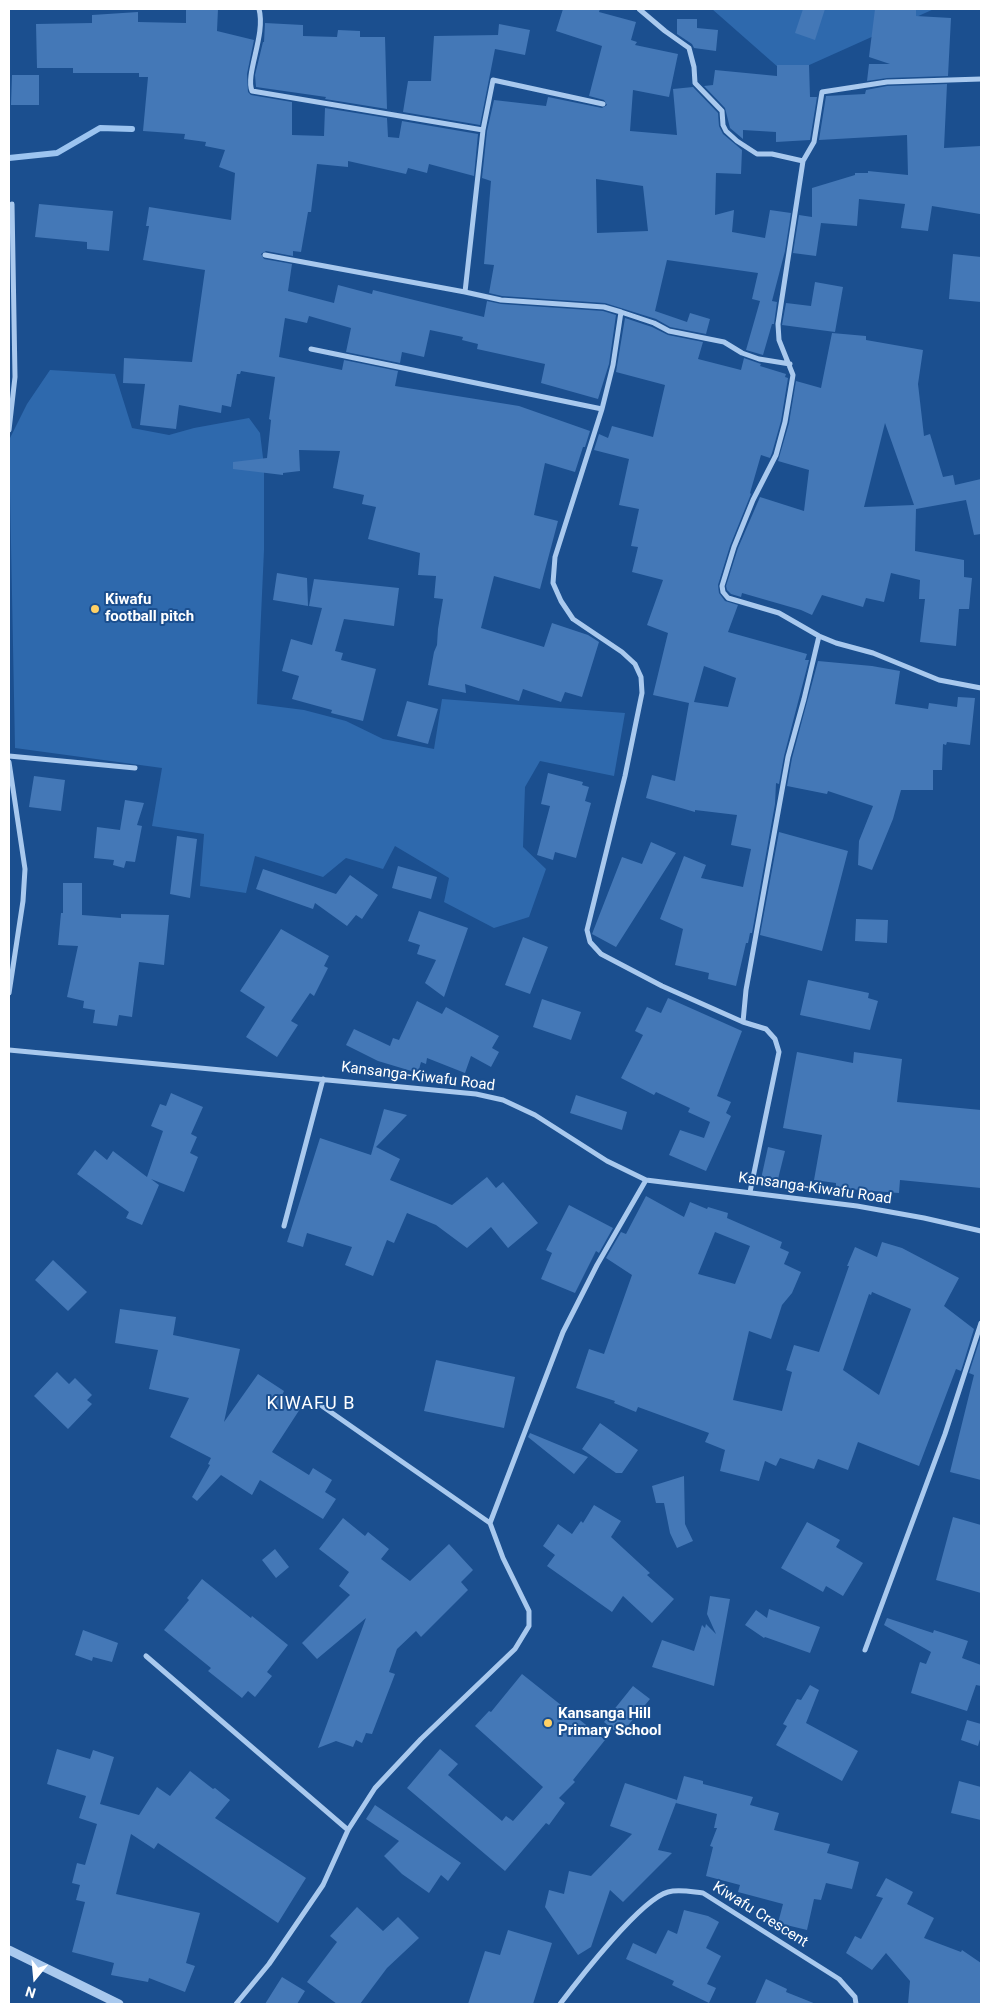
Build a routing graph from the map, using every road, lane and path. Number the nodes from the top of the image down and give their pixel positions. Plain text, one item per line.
1 (259, 9) edge
2 (639, 9) edge
3 (981, 79) edge
4 (603, 104) dead end
5 (483, 130) junction
6 (803, 161) junction
7 (12, 204) dead end
8 (265, 255) dead end
9 (465, 292) junction
10 (621, 312) junction
11 (312, 350) dead end
12 (790, 364) junction
13 (602, 409) junction
14 (9, 430) edge
15 (819, 636) junction
16 (981, 688) edge
17 (9, 756) edge
18 (9, 762) edge
19 (135, 768) dead end
20 (9, 993) edge
21 (743, 1022) junction
22 (9, 1050) edge
23 (323, 1079) junction
24 (646, 1180) junction
25 (750, 1192) junction
26 (284, 1226) dead end
27 (981, 1231) edge
28 (981, 1323) edge
29 (322, 1406) dead end
30 (490, 1523) junction
31 (865, 1650) dead end
32 (146, 1656) dead end
33 (348, 1830) junction
34 (9, 1950) edge
35 (119, 2004) edge
36 (236, 2004) edge
37 (560, 2004) edge
38 (856, 2004) edge

1 - 5 street
2 - 6 street
3 - 6 street
4 - 5 street
5 - 9 street
6 - 12 street
7 - 14 street
8 - 9 street
9 - 10 street
10 - 12 street
10 - 13 street
11 - 13 street
12 - 15 street
13 - 21 street
15 - 16 street
15 - 21 street
17 - 19 street
18 - 20 street
21 - 25 street
22 - 23 street, Kansanga-Kiwafu Road
23 - 24 street, Kansanga-Kiwafu Road
23 - 26 street
24 - 25 street, Kansanga-Kiwafu Road
24 - 30 street
25 - 27 street, Kansanga-Kiwafu Road
28 - 31 street
29 - 30 street
30 - 33 street
32 - 33 street
33 - 36 street
34 - 35 street
37 - 38 street, Kiwafu Crescent

